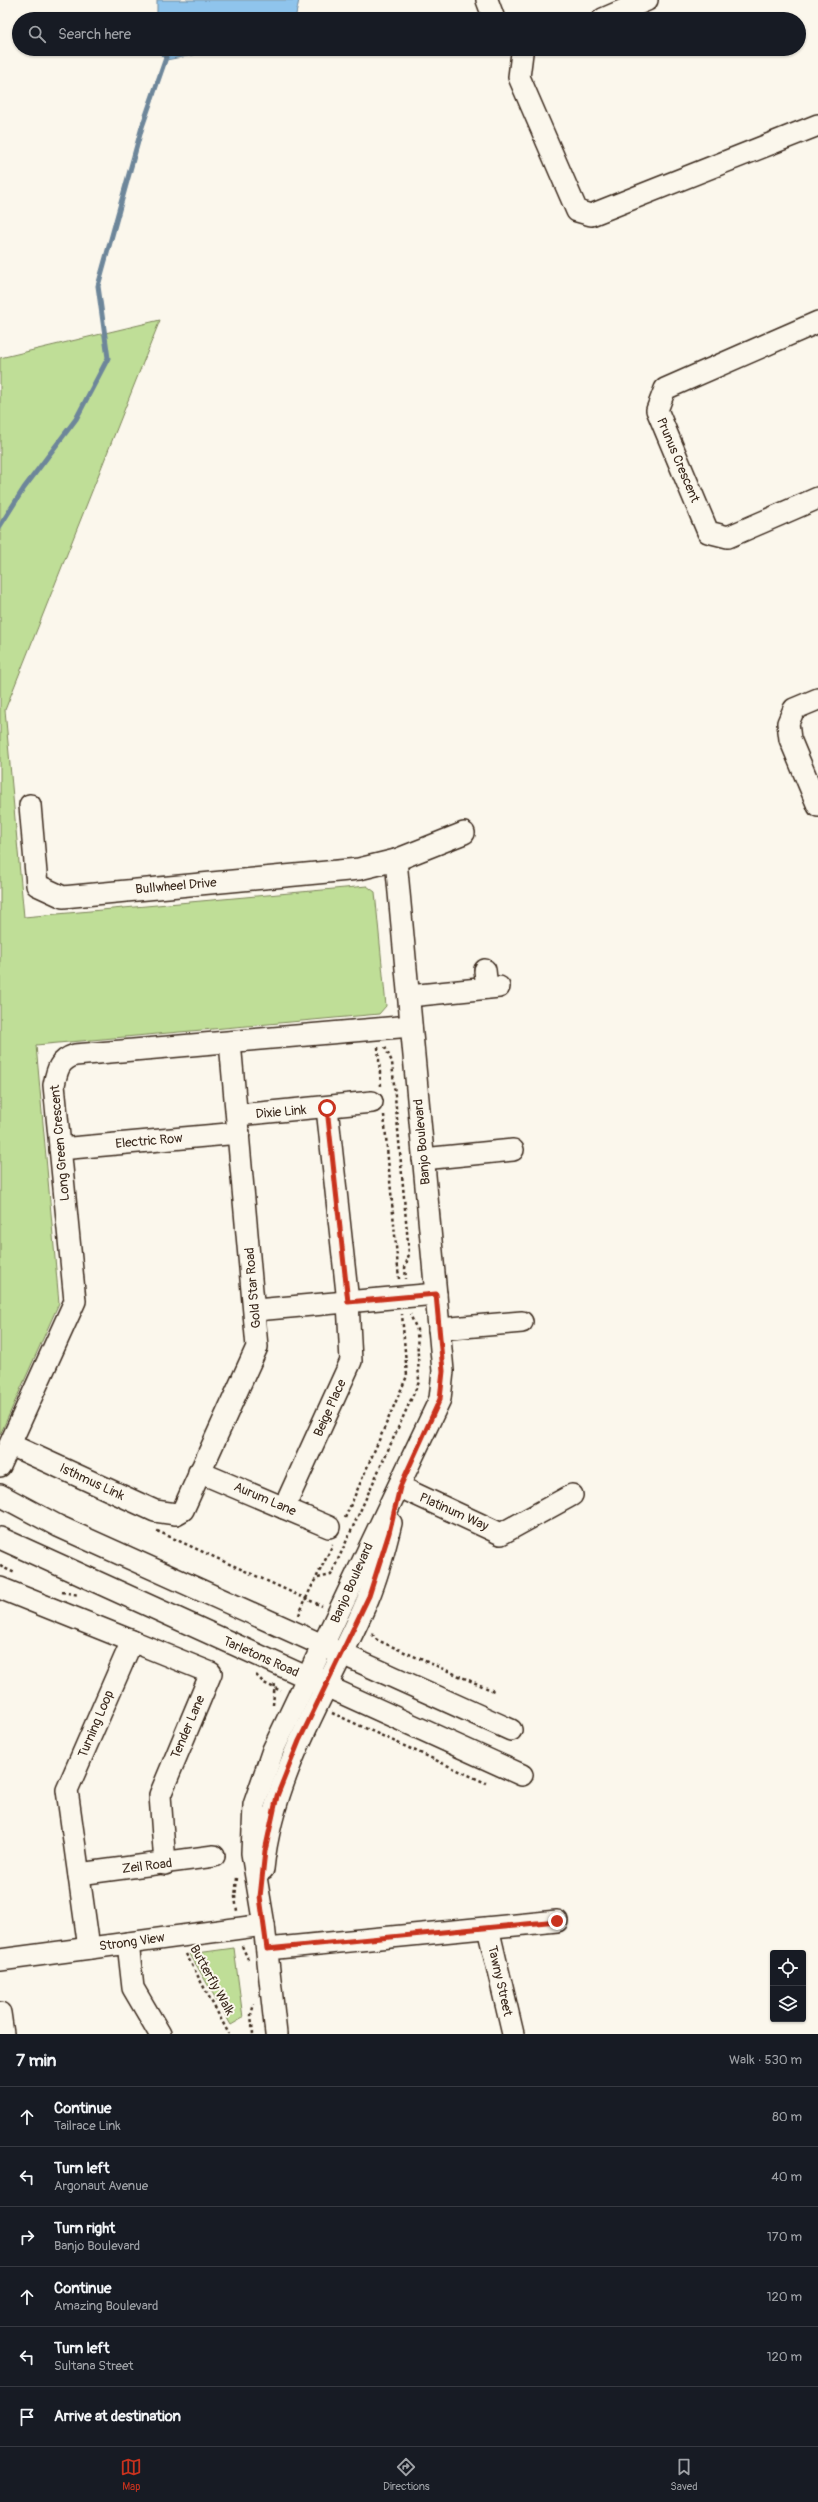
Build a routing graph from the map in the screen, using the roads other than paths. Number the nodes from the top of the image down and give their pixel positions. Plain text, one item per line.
1 (487, 0) edge
2 (647, 0) edge
3 (491, 12) edge
4 (619, 12) edge
5 (522, 56) edge
6 (818, 125) edge
7 (818, 322) edge
8 (818, 498) edge
9 (818, 699) edge
10 (30, 805) dead end
11 (818, 806) edge
12 (464, 833) dead end
13 (396, 860) junction
14 (490, 982) dead end
15 (409, 996) junction
16 (411, 1026) junction
17 (230, 1042) junction
18 (372, 1102) dead end
19 (327, 1108) junction
20 (239, 1124) junction
21 (60, 1148) junction
22 (513, 1150) dead end
23 (423, 1159) junction
24 (436, 1294) junction
25 (348, 1302) junction
26 (256, 1310) junction
27 (522, 1322) dead end
28 (439, 1330) junction
29 (10, 1445) junction
30 (0, 1466) edge
31 (199, 1472) junction
32 (400, 1487) junction
33 (0, 1495) edge
34 (572, 1495) dead end
35 (284, 1508) junction
36 (176, 1514) joint
37 (329, 1528) dead end
38 (0, 1538) edge
39 (0, 1588) edge
40 (132, 1642) junction
41 (330, 1657) junction
42 (308, 1678) junction
43 (326, 1687) junction
44 (307, 1703) junction
45 (511, 1730) dead end
46 (522, 1775) dead end
47 (214, 1856) dead end
48 (166, 1864) junction
49 (79, 1874) junction
50 (557, 1921) dead end
51 (264, 1925) junction
52 (488, 1928) junction
53 (128, 1943) junction
54 (89, 1948) junction
55 (267, 1949) junction
56 (0, 1960) edge
57 (0, 2012) edge
58 (3, 2034) edge
59 (160, 2034) edge
60 (276, 2034) edge
61 (513, 2034) edge

1 - 3 street
2 - 4 street
5 - 6 street
7 - 8 street, Prunus Crescent
9 - 11 street
10 - 13 street, Bullwheel Drive
12 - 13 street
13 - 15 street, Banjo Boulevard
14 - 15 street
15 - 16 street, Banjo Boulevard
16 - 17 street, Long Green Crescent
16 - 23 street, Banjo Boulevard
17 - 20 street, Gold Star Road
17 - 21 street, Long Green Crescent
18 - 19 street, Dixie Link
19 - 20 street, Dixie Link
19 - 25 street, Beige Place
20 - 21 street, Electric Row
20 - 26 street, Gold Star Road
21 - 29 street, Long Green Crescent
22 - 23 street
23 - 24 street, Banjo Boulevard
24 - 25 street
24 - 28 street, Banjo Boulevard
25 - 26 street
25 - 35 street, Beige Place
26 - 31 street, Gold Star Road
27 - 28 street
28 - 32 street, Banjo Boulevard
29 - 30 street, Long Green Crescent
29 - 36 street, Isthmus Link
31 - 35 street, Aurum Lane
31 - 36 street, Gold Star Road
32 - 34 street, Platinum Way
32 - 41 street, Banjo Boulevard
32 - 41 street, Banjo Boulevard
33 - 41 street
35 - 37 street, Aurum Lane
38 - 42 street, Tarletons Road
39 - 40 street
40 - 48 street, Tender Lane
40 - 49 street, Turning Loop
41 - 42 street
41 - 43 street
41 - 45 street
42 - 43 street, Tarletons Road
42 - 44 street
43 - 44 street
43 - 46 street, Tarletons Road
44 - 51 street
47 - 48 street, Zeil Road
48 - 49 street, Zeil Road
49 - 54 street, Turning Loop
50 - 52 street
51 - 53 street, Strong View
51 - 55 street
52 - 55 street
52 - 61 street, Tawny Street
53 - 54 street, Strong View
53 - 59 street
54 - 56 street, Strong View
55 - 60 street
57 - 58 street

